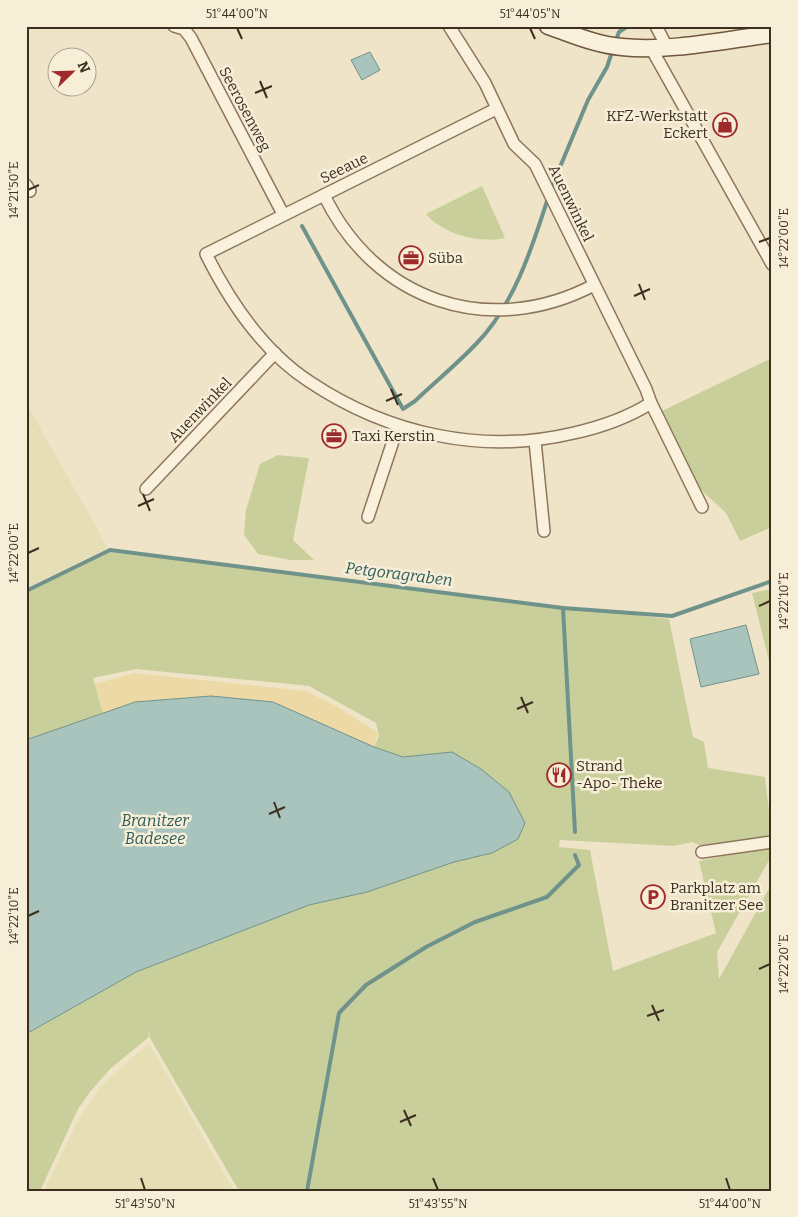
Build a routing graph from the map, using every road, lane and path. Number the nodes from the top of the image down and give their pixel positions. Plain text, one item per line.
1 (174, 26) edge
2 (448, 26) edge
3 (548, 26) edge
4 (656, 26) edge
5 (772, 34) edge
6 (659, 48) junction
7 (496, 109) junction
8 (324, 195) junction
9 (283, 214) junction
10 (772, 264) edge
11 (594, 285) junction
12 (276, 353) junction
13 (651, 403) junction
14 (398, 426) junction
15 (535, 441) junction
16 (146, 489) dead end
17 (702, 507) dead end
18 (368, 517) dead end
19 (544, 531) dead end
20 (772, 842) edge
21 (702, 852) dead end

1 - 9 street, Seerosenweg
2 - 7 street, Auenwinkel
3 - 6 street
4 - 6 street
5 - 6 street
6 - 10 street
7 - 8 street, Seeaue
7 - 11 street, Auenwinkel
8 - 9 street, Seeaue
8 - 11 street
9 - 12 street, Seeaue
11 - 13 street, Auenwinkel
12 - 14 street
12 - 16 street, Auenwinkel
13 - 15 street
13 - 17 street, Auenwinkel
14 - 15 street
14 - 18 street
15 - 19 street
20 - 21 street

